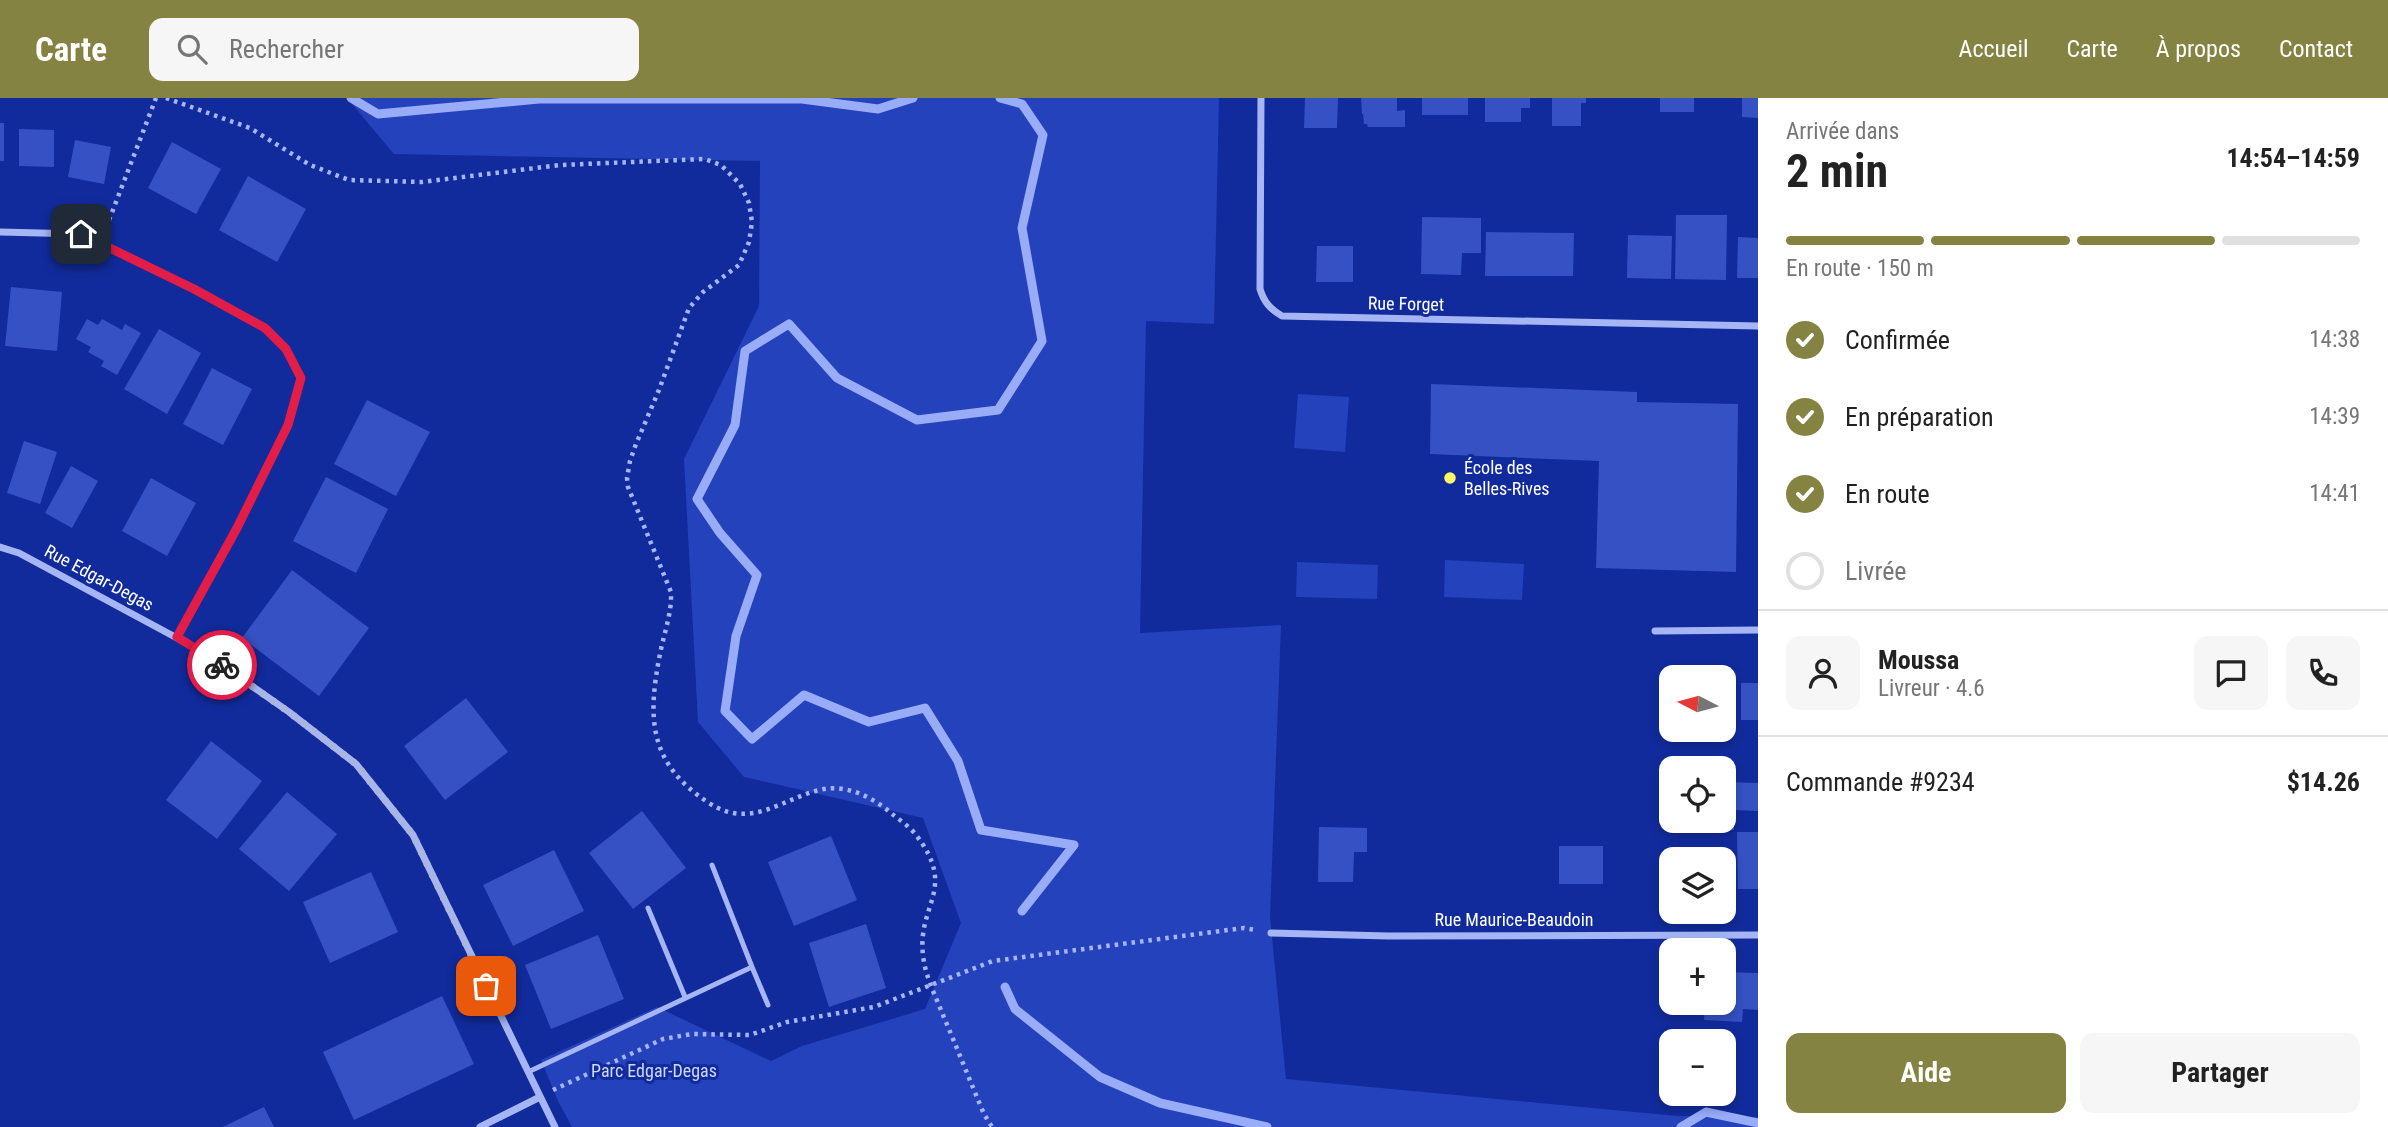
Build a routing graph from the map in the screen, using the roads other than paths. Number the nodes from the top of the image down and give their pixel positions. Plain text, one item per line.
1 (1261, 98) edge
2 (0, 232) edge
3 (1758, 326) edge
4 (0, 547) edge
5 (1758, 630) edge
6 (1655, 631) dead end
7 (177, 637) junction
8 (712, 865) dead end
9 (648, 908) dead end
10 (1271, 933) road end
11 (1758, 935) edge
12 (752, 967) junction
13 (685, 997) junction
14 (768, 1005) dead end
15 (528, 1072) junction
16 (540, 1097) junction
17 (480, 1127) edge
18 (555, 1127) edge

1 - 3 street, Rue Forget
2 - 7 street
4 - 7 street, Rue Edgar-Degas
5 - 6 street
7 - 15 street, Rue Edgar-Degas
8 - 12 lane
9 - 13 lane
10 - 11 street, Rue Maurice-Beaudoin
12 - 13 lane
12 - 14 lane
13 - 15 lane
15 - 16 street, Rue Edgar-Degas
16 - 17 street
16 - 18 street, Rue Edgar-Degas

